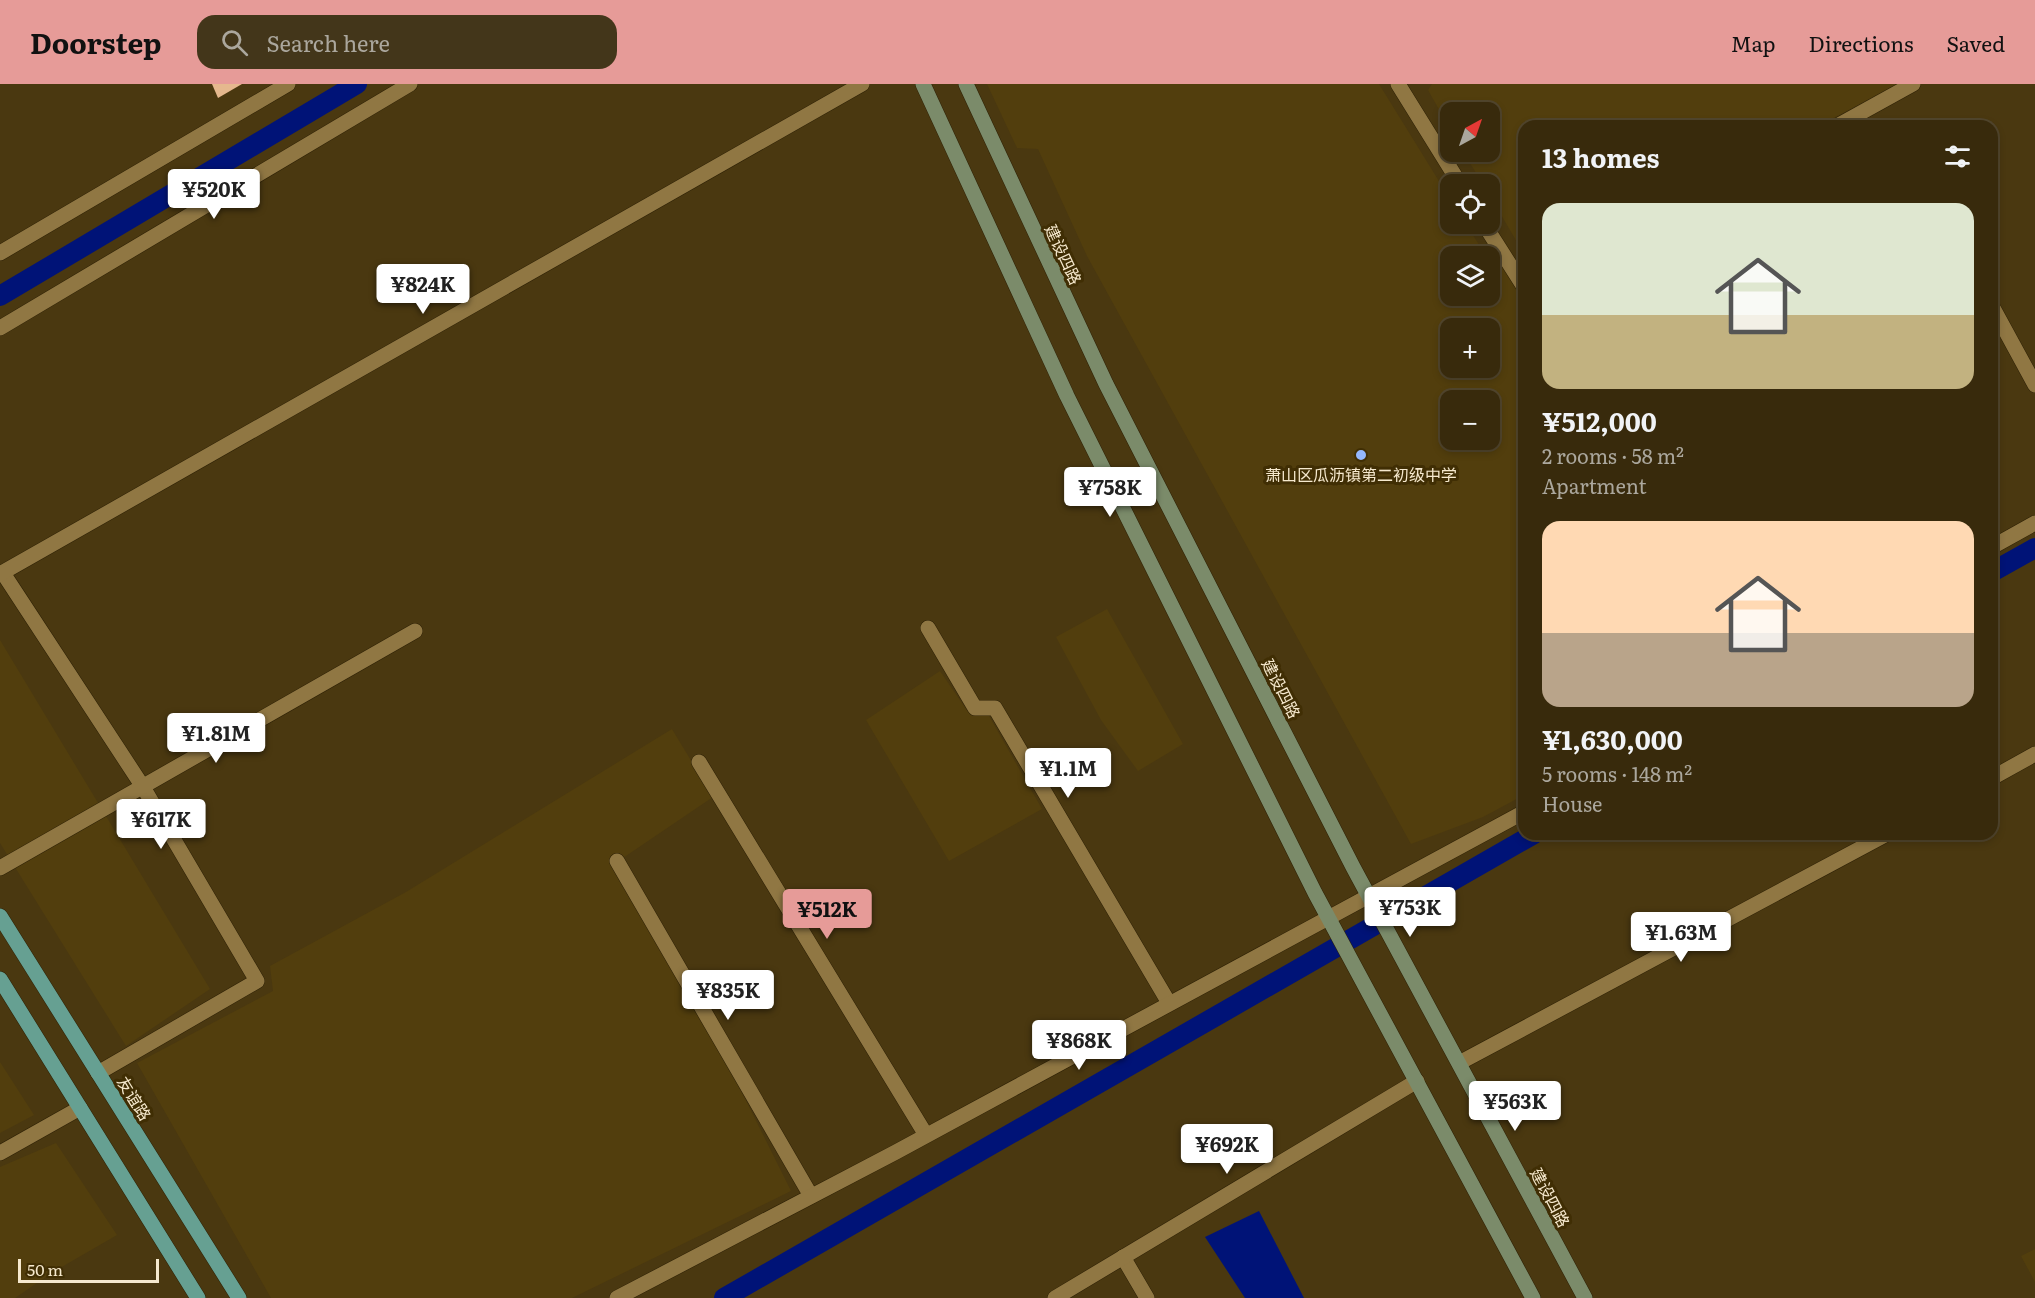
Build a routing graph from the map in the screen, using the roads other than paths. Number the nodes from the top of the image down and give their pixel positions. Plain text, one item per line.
1 (288, 84) edge
2 (410, 84) edge
3 (862, 84) edge
4 (923, 84) edge
5 (966, 84) edge
6 (1398, 84) edge
7 (1913, 84) edge
8 (1848, 120) edge
9 (1454, 174) edge
10 (1490, 234) edge
11 (0, 253) edge
12 (1518, 278) edge
13 (1998, 317) edge
14 (0, 328) edge
15 (2035, 386) edge
16 (2035, 523) edge
17 (1998, 544) edge
18 (1, 573) edge
19 (928, 628) dead end
20 (415, 631) dead end
21 (2035, 754) edge
22 (699, 762) dead end
23 (1998, 774) edge
24 (143, 787) junction
25 (1518, 815) edge
26 (1876, 840) edge
27 (617, 861) dead end
28 (0, 868) edge
29 (0, 916) edge
30 (0, 979) edge
31 (1169, 1003) junction
32 (1459, 1063) junction
33 (98, 1073) junction
34 (1417, 1081) junction
35 (80, 1108) junction
36 (926, 1135) junction
37 (0, 1153) edge
38 (811, 1196) junction
39 (1123, 1257) junction
40 (198, 1298) edge
41 (239, 1298) edge
42 (617, 1298) edge
43 (1055, 1298) edge
44 (1147, 1298) edge
45 (1533, 1298) edge
46 (1585, 1298) edge

1 - 11 street
2 - 14 street
3 - 18 street
4 - 34 main road
5 - 32 main road, 建设四路
6 - 9 street
7 - 8 street
10 - 12 street
13 - 15 street
16 - 17 street
18 - 24 street
19 - 31 street
20 - 24 street
21 - 23 street
22 - 36 street
24 - 28 street
24 - 33 street
25 - 31 street
26 - 32 street
27 - 38 street
29 - 33 main road, 友谊路
30 - 35 main road
31 - 36 street
32 - 46 main road, 建设四路
33 - 41 main road, 友谊路
34 - 39 street
34 - 45 main road
35 - 37 street
35 - 40 main road
36 - 38 street
38 - 42 street
39 - 43 street
39 - 44 street

